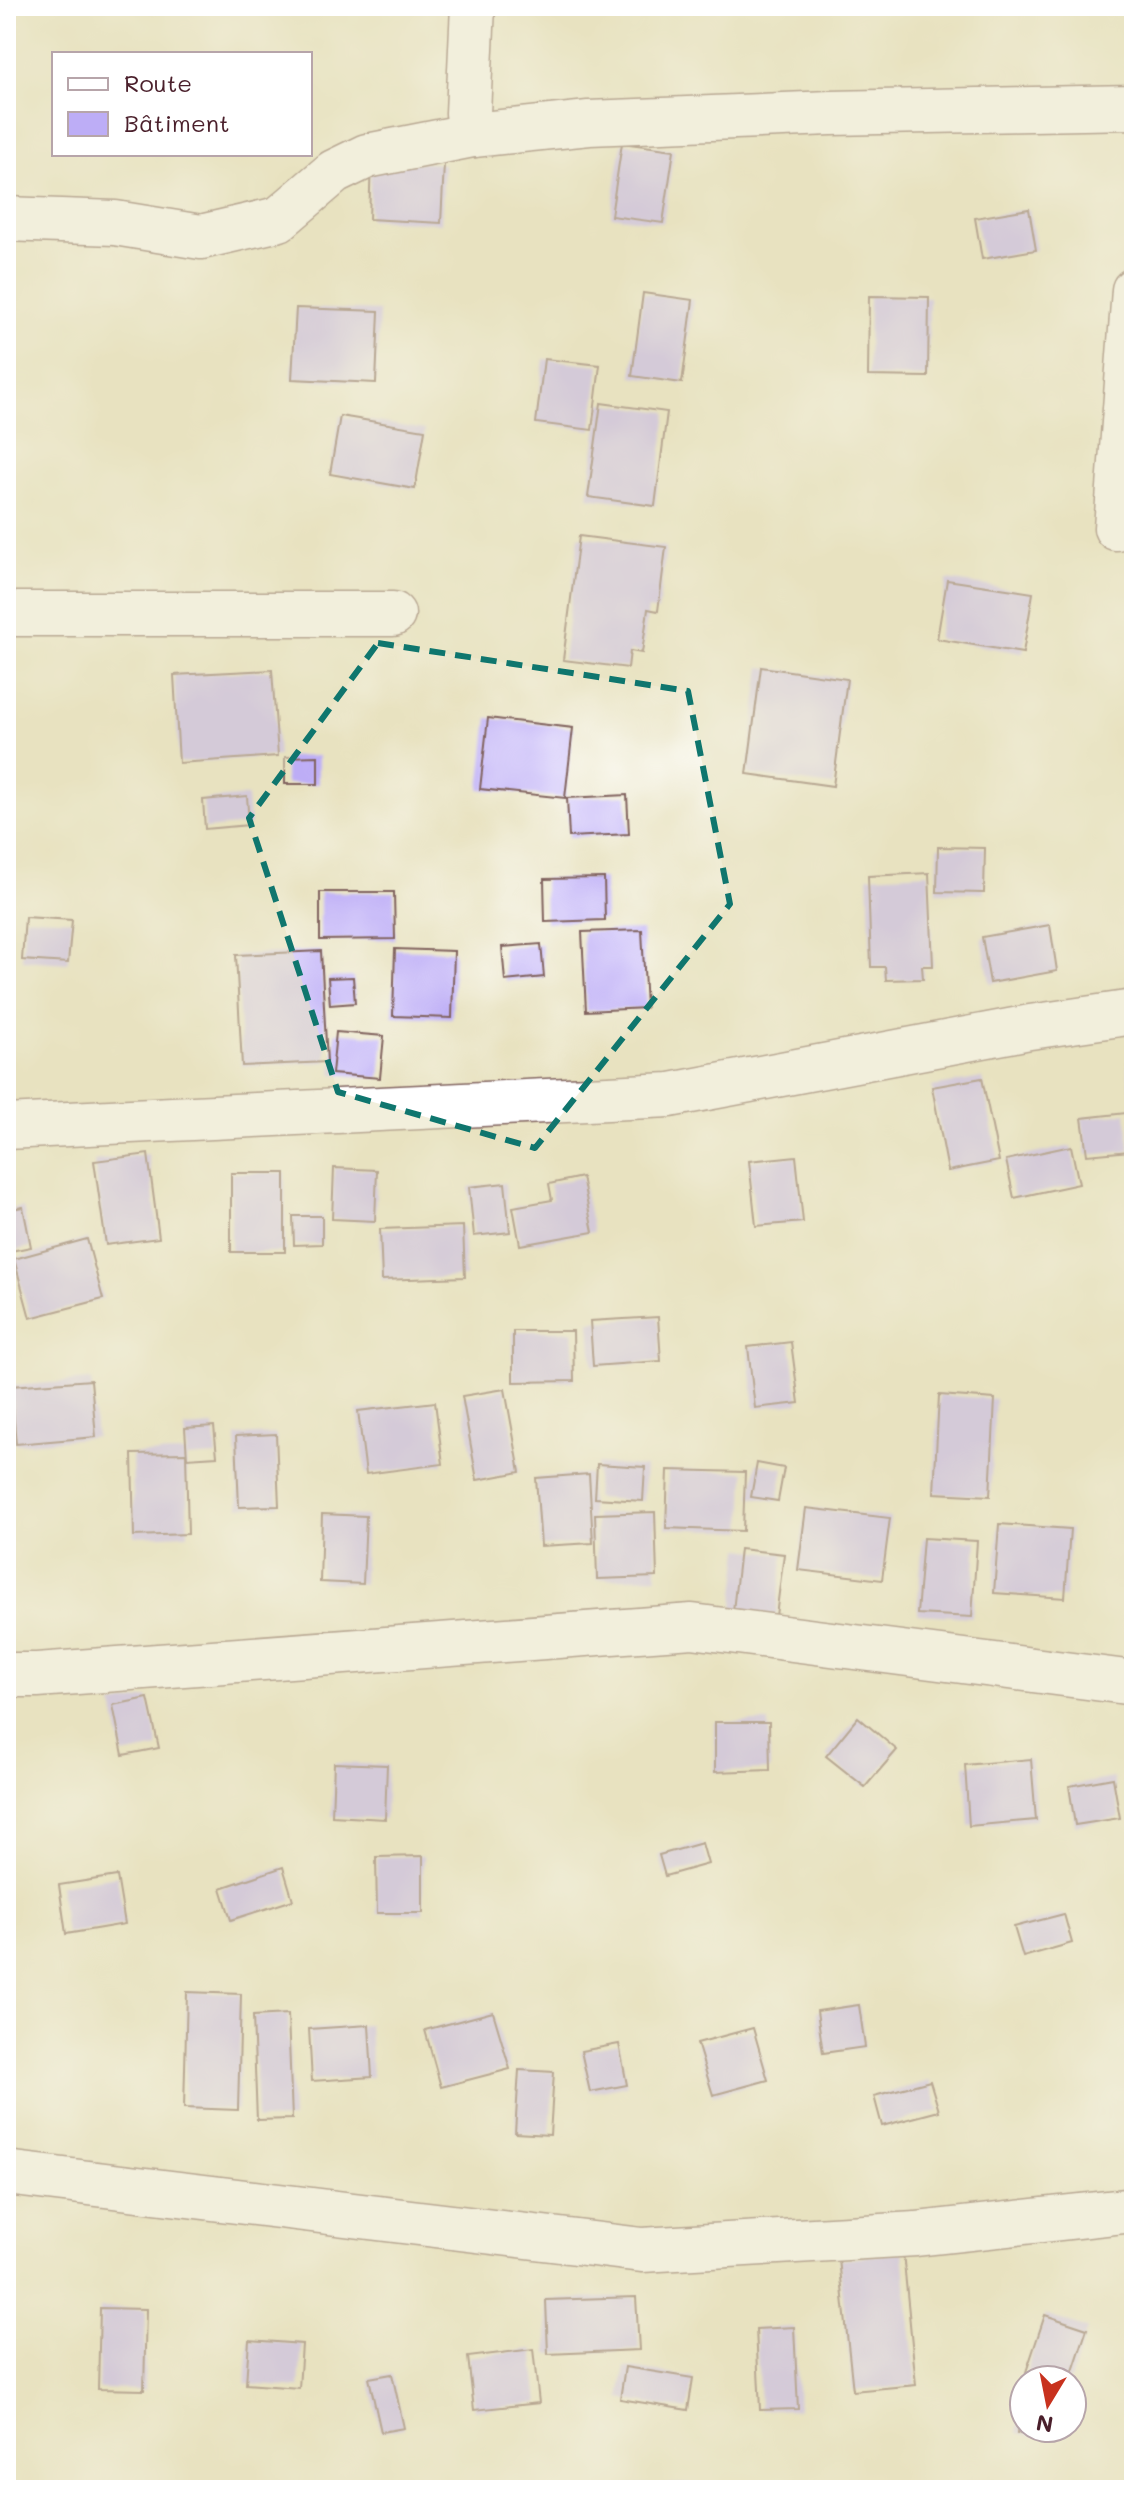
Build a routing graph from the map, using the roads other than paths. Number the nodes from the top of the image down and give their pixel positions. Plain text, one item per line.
1 (473, 6) edge
2 (1134, 107) edge
3 (473, 135) junction
4 (6, 219) edge
5 (1134, 290) edge
6 (1116, 528) dead end
7 (6, 614) edge
8 (393, 614) dead end
9 (1134, 1012) edge
10 (6, 1127) edge
11 (6, 1675) edge
12 (1134, 1683) edge
13 (6, 2173) edge
14 (1134, 2210) edge

1 - 3 street
2 - 3 street
3 - 4 street
5 - 6 street
7 - 8 street
9 - 10 street
11 - 12 street
13 - 14 street

